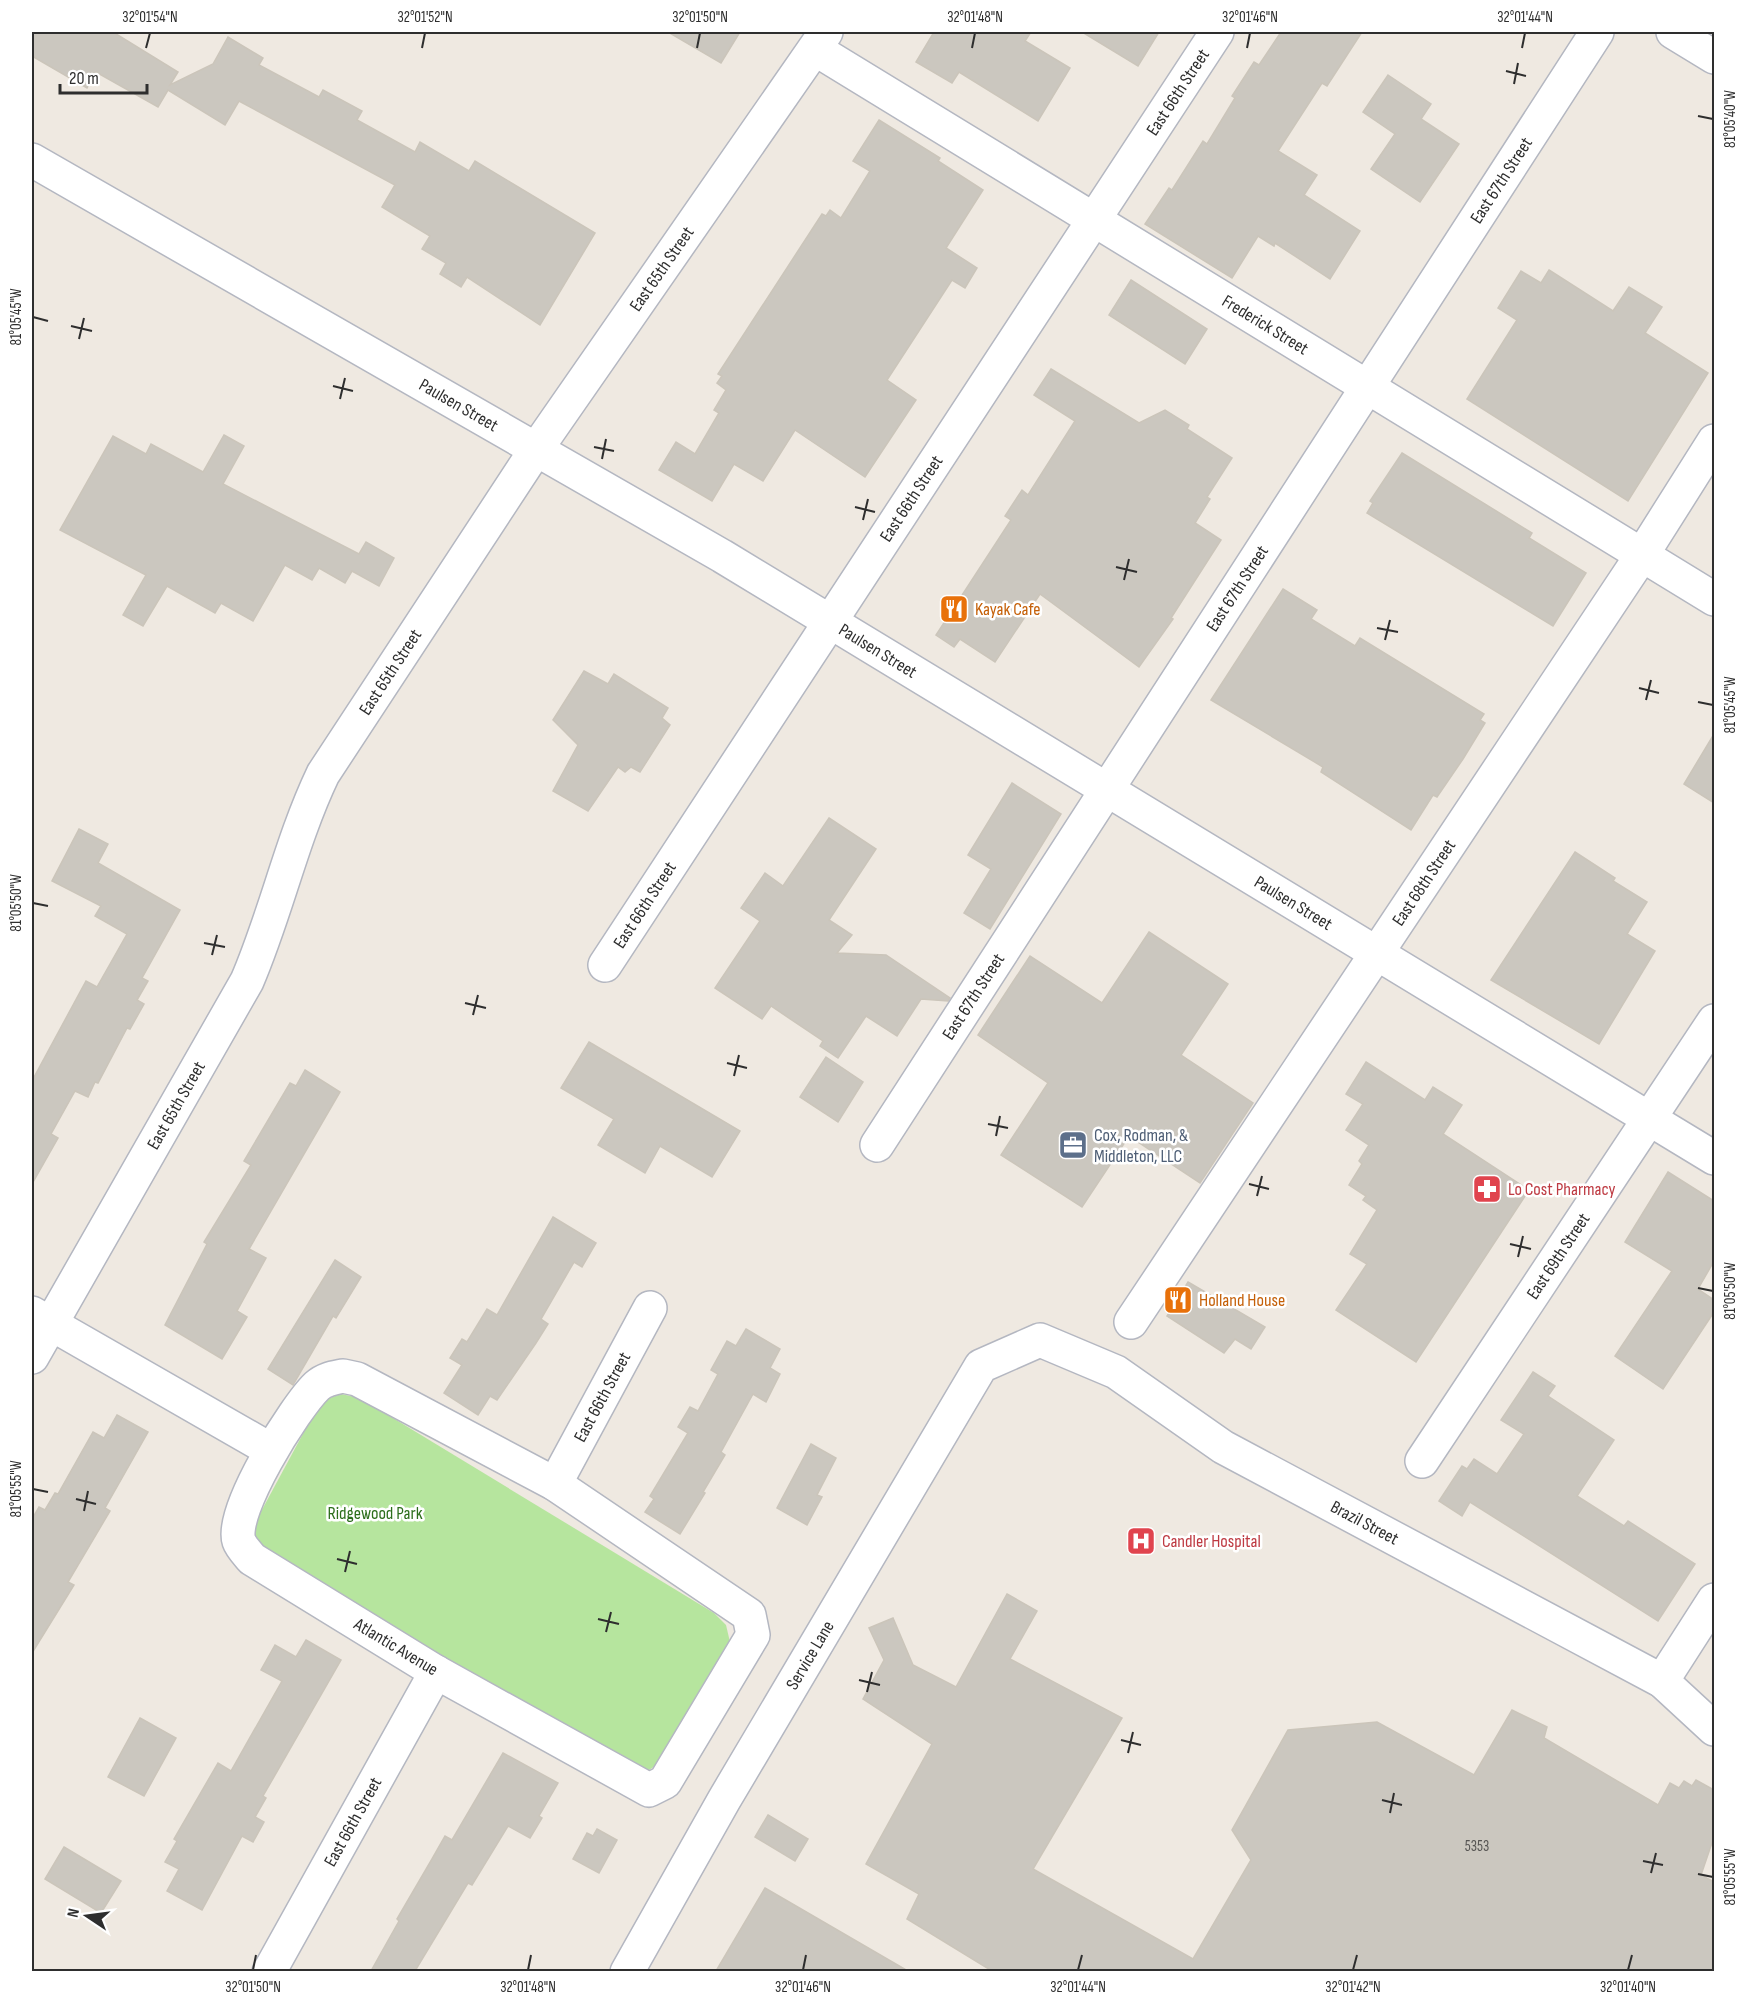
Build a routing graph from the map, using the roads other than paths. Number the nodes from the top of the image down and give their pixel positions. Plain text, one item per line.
1 (1217, 32) edge
2 (1597, 32) edge
3 (1673, 32) edge
4 (821, 40) edge
5 (1714, 57) edge
6 (32, 160) edge
7 (1094, 219) junction
8 (1367, 387) junction
9 (1714, 441) edge
10 (537, 448) junction
11 (1642, 555) junction
12 (1714, 599) edge
13 (830, 621) junction
14 (1107, 789) junction
15 (1376, 951) junction
16 (605, 965) dead end
17 (1714, 1022) edge
18 (1650, 1118) junction
19 (877, 1145) dead end
20 (1714, 1158) edge
21 (650, 1308) dead end
22 (41, 1319) edge
23 (1131, 1322) dead end
24 (1007, 1354) joint
25 (32, 1357) edge
26 (271, 1450) junction
27 (1422, 1461) dead end
28 (555, 1484) junction
29 (1714, 1600) edge
30 (436, 1672) junction
31 (1662, 1681) junction
32 (1714, 1729) edge
33 (269, 1971) edge
34 (627, 1971) edge

1 - 7 street, East 66th Street
2 - 8 street, East 67th Street
3 - 5 street
4 - 7 street, Frederick Street
4 - 10 street, East 65th Street
6 - 10 street, Paulsen Street
7 - 8 street, Frederick Street
7 - 13 street, East 66th Street
8 - 11 street, Frederick Street
8 - 14 street, East 67th Street
9 - 11 street, East 68th Street
10 - 13 street, Paulsen Street
10 - 22 street, East 65th Street
11 - 12 street, Frederick Street
11 - 15 street, East 68th Street
13 - 14 street, Paulsen Street
13 - 16 street, East 66th Street
14 - 15 street, Paulsen Street
14 - 19 street, East 67th Street
15 - 18 street, Paulsen Street
15 - 23 street, East 68th Street
17 - 18 street, East 69th Street
18 - 20 street, Paulsen Street
18 - 27 street, East 69th Street
21 - 28 street, East 66th Street
22 - 25 street, East 65th Street
22 - 26 street
24 - 31 street, Brazil Street
24 - 34 street, Service Lane
26 - 28 street, Atlantic Avenue
26 - 30 street, Atlantic Avenue
28 - 30 street, Atlantic Avenue
29 - 31 street
30 - 33 street, East 66th Street
31 - 32 street, Brazil Street

